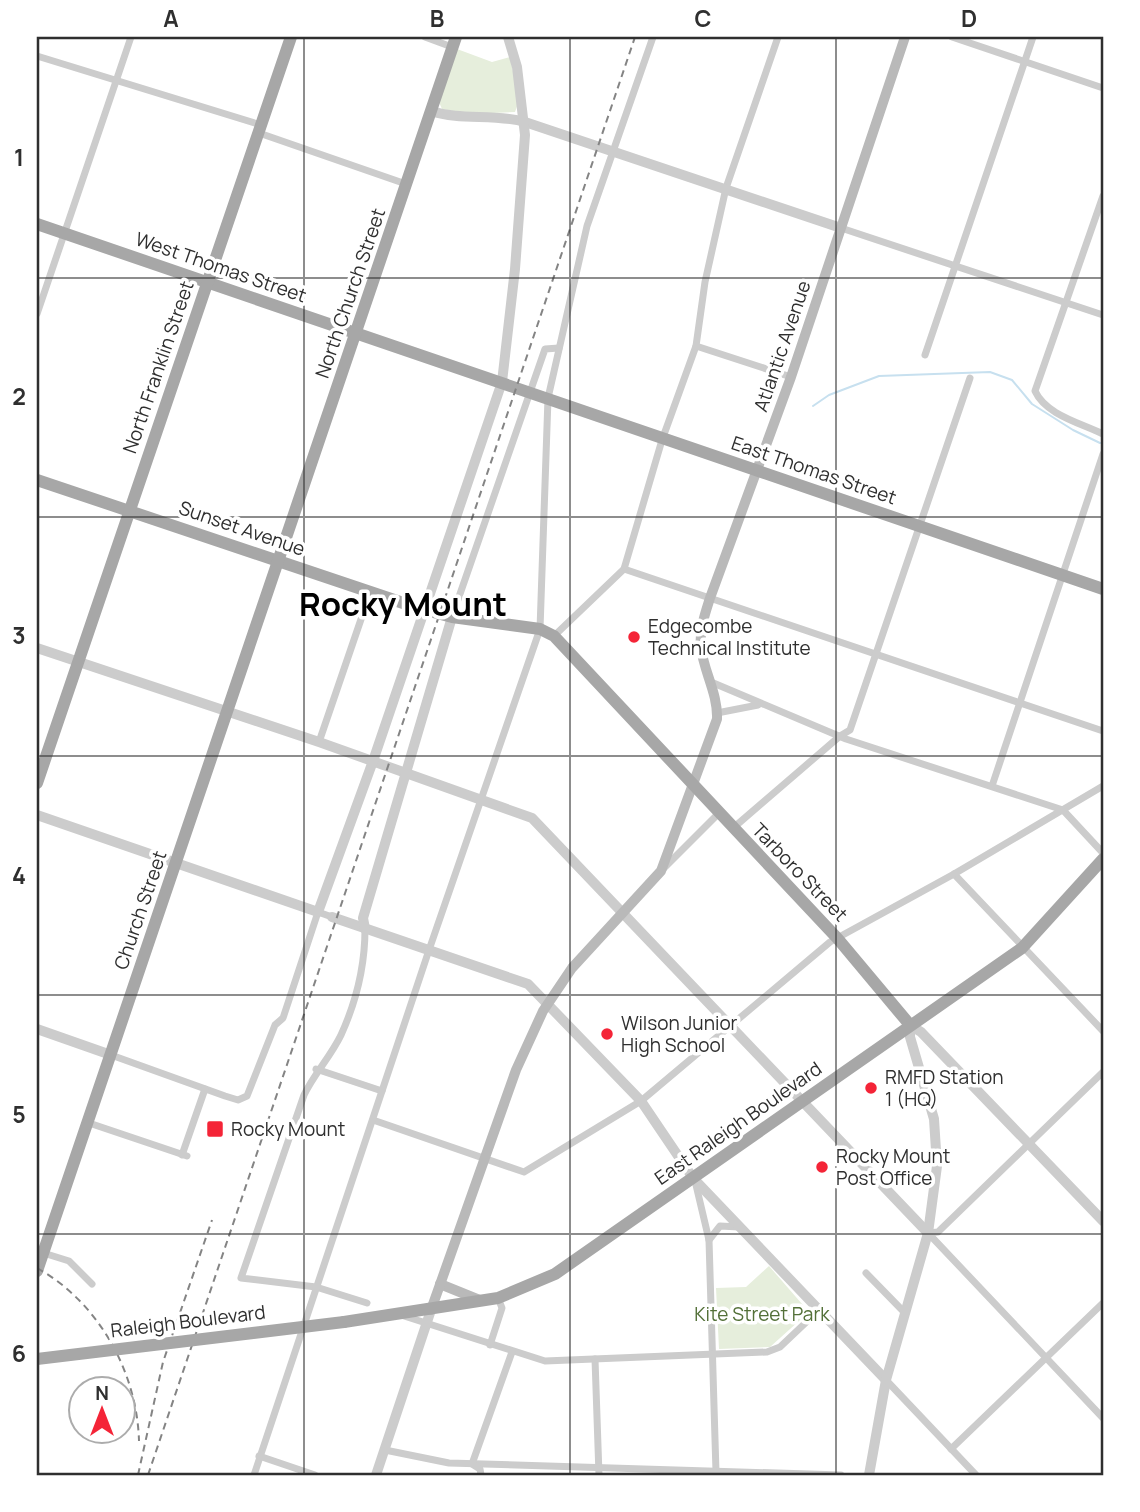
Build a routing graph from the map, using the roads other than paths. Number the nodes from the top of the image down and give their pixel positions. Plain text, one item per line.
1 (131, 37) edge
2 (291, 37) edge
3 (425, 37) edge
4 (508, 37) edge
5 (653, 37) edge
6 (778, 37) edge
7 (905, 37) edge
8 (951, 37) edge
9 (1033, 37) edge
10 (454, 42) edge
11 (37, 56) edge
12 (1025, 61) junction
13 (117, 80) junction
14 (1103, 88) edge
15 (431, 111) junction
16 (525, 122) junction
17 (260, 129) junction
18 (612, 151) junction
19 (406, 184) junction
20 (726, 188) junction
21 (1103, 195) edge
22 (37, 224) edge
23 (841, 228) junction
24 (64, 233) junction
25 (955, 267) junction
26 (207, 282) junction
27 (1066, 303) junction
28 (37, 314) edge
29 (1103, 315) edge
30 (357, 334) junction
31 (696, 346) junction
32 (559, 348) junction
33 (925, 355) dead end
34 (791, 377) junction
35 (970, 378) dead end
36 (507, 384) junction
37 (528, 391) junction
38 (548, 398) junction
39 (1103, 425) edge
40 (1090, 429) junction
41 (1103, 434) edge
42 (662, 440) junction
43 (1103, 454) edge
44 (755, 471) junction
45 (37, 480) edge
46 (130, 510) junction
47 (919, 526) junction
48 (278, 561) junction
49 (624, 569) junction
50 (1062, 575) junction
51 (1103, 589) edge
52 (370, 593) junction
53 (710, 598) junction
54 (430, 611) junction
55 (452, 617) junction
56 (540, 629) junction
57 (554, 636) junction
58 (37, 648) edge
59 (877, 655) junction
60 (78, 662) junction
61 (711, 682) junction
62 (1020, 701) junction
63 (761, 705) junction
64 (228, 711) junction
65 (717, 713) junction
66 (1103, 732) edge
67 (839, 736) junction
68 (319, 742) junction
69 (378, 763) junction
70 (404, 773) junction
71 (37, 783) edge
72 (992, 786) junction
73 (1103, 786) edge
74 (694, 789) junction
75 (481, 799) junction
76 (1063, 810) junction
77 (718, 814) junction
78 (37, 815) edge
79 (732, 829) junction
80 (1103, 853) edge
81 (1103, 859) edge
82 (176, 863) junction
83 (662, 871) junction
84 (954, 874) junction
85 (318, 912) junction
86 (623, 913) junction
87 (332, 917) joint
88 (365, 929) junction
89 (838, 939) junction
90 (1022, 948) junction
91 (429, 950) junction
92 (548, 1003) junction
93 (732, 1025) junction
94 (910, 1025) junction
95 (37, 1029) edge
96 (1103, 1031) edge
97 (111, 1055) junction
98 (316, 1069) junction
99 (1103, 1072) edge
100 (205, 1089) junction
101 (382, 1091) junction
102 (641, 1101) junction
103 (804, 1101) junction
104 (373, 1120) junction
105 (89, 1123) junction
106 (1029, 1143) junction
107 (485, 1159) junction
108 (693, 1178) junction
109 (1103, 1221) edge
110 (741, 1228) junction
111 (928, 1233) junction
112 (709, 1240) junction
113 (40, 1252) edge
114 (37, 1271) edge
115 (866, 1273) dead end
116 (92, 1284) dead end
117 (440, 1284) junction
118 (316, 1287) junction
119 (498, 1298) junction
120 (482, 1301) junction
121 (368, 1303) dead end
122 (1103, 1304) edge
123 (431, 1310) junction
124 (818, 1311) junction
125 (904, 1312) junction
126 (399, 1314) junction
127 (344, 1322) joint
128 (426, 1324) junction
129 (491, 1345) junction
130 (512, 1352) junction
131 (712, 1354) junction
132 (1046, 1358) junction
133 (37, 1359) edge
134 (595, 1359) junction
135 (886, 1380) junction
136 (1103, 1418) edge
137 (951, 1449) junction
138 (385, 1450) junction
139 (259, 1456) junction
140 (472, 1464) junction
141 (599, 1471) edge
142 (716, 1473) edge
143 (254, 1475) edge
144 (315, 1475) edge
145 (376, 1475) edge
146 (481, 1475) edge
147 (841, 1475) edge
148 (869, 1475) edge
149 (976, 1475) edge

1 - 13 street
2 - 17 main road, North Franklin Street
3 - 10 street
4 - 16 street
5 - 18 street
6 - 20 street
7 - 23 main road, Atlantic Avenue
8 - 12 street
9 - 12 street
10 - 15 main road, North Church Street
11 - 13 street
12 - 14 street
12 - 25 street
13 - 17 street
13 - 24 street
15 - 16 street
15 - 19 main road, North Church Street
16 - 18 street
16 - 36 street
17 - 19 street
17 - 26 main road, North Franklin Street
18 - 20 street
18 - 32 street
19 - 30 main road, North Church Street
20 - 23 street
20 - 31 street
21 - 27 street
22 - 24 main road, West Thomas Street
23 - 25 street
23 - 34 main road, Atlantic Avenue
24 - 26 main road, West Thomas Street
24 - 28 street
25 - 27 street
25 - 33 street
26 - 30 main road, West Thomas Street
26 - 46 main road, North Franklin Street
27 - 29 street
27 - 40 street
30 - 36 main road, West Thomas Street
30 - 48 main road, North Church Street
31 - 34 street
31 - 42 street
32 - 37 street
32 - 38 street
34 - 44 main road, Atlantic Avenue
35 - 47 street
36 - 37 main road, East Thomas Street
36 - 54 street
37 - 38 main road, East Thomas Street
37 - 55 street
38 - 42 main road, East Thomas Street
38 - 56 street
39 - 40 street
40 - 41 street
42 - 44 main road, East Thomas Street
42 - 49 street
43 - 50 street
44 - 47 main road, East Thomas Street
44 - 53 main road, Atlantic Avenue
45 - 46 main road, Sunset Avenue
46 - 48 main road, Sunset Avenue
46 - 60 main road, North Franklin Street
47 - 50 main road, East Thomas Street
47 - 59 street
48 - 52 main road, Sunset Avenue
48 - 64 main road, Church Street
49 - 53 street
49 - 57 street
50 - 51 main road, East Thomas Street
50 - 62 street
52 - 54 main road, Sunset Avenue
52 - 68 street
53 - 59 street
53 - 61 main road, Atlantic Avenue
54 - 55 main road, Tarboro Street
54 - 69 street
55 - 56 main road, Tarboro Street
55 - 70 street
56 - 57 main road, Tarboro Street
56 - 75 street
57 - 74 main road, Tarboro Street
58 - 60 street
59 - 62 street
59 - 67 street
60 - 64 street
60 - 71 main road, North Franklin Street
61 - 63 street
61 - 65 main road, Atlantic Avenue
62 - 66 street
62 - 72 street
63 - 65 street
63 - 67 street
64 - 68 street
64 - 82 main road, Church Street
65 - 74 main road, Atlantic Avenue
67 - 72 street
67 - 79 street
68 - 69 street
69 - 70 street
69 - 85 street
70 - 75 street
70 - 88 street
72 - 76 street
73 - 76 street
74 - 77 main road, Tarboro Street
74 - 83 main road, Atlantic Avenue
75 - 86 street
75 - 91 street
76 - 80 street
76 - 84 street
77 - 79 main road, Tarboro Street
77 - 83 street
78 - 82 street
79 - 89 main road, Tarboro Street
81 - 90 main road, East Raleigh Boulevard
82 - 85 street
82 - 97 main road, Church Street
83 - 86 main road
84 - 89 street
84 - 90 street
85 - 87 street
85 - 100 street
86 - 92 main road
86 - 93 street
87 - 88 street
88 - 91 street
88 - 98 street
89 - 93 street
89 - 94 main road, Tarboro Street
90 - 94 main road, East Raleigh Boulevard
90 - 96 street
91 - 92 street
91 - 101 street
92 - 102 street
92 - 107 main road
93 - 102 street
93 - 103 street
94 - 103 main road, East Raleigh Boulevard
94 - 106 street, Tarboro Street
94 - 111 street
95 - 97 street
97 - 100 street
97 - 105 main road, Church Street
98 - 101 street
98 - 118 street
99 - 106 street
100 - 105 street
101 - 104 street
102 - 107 street
102 - 108 street
103 - 108 main road, East Raleigh Boulevard
103 - 111 street
104 - 107 street
104 - 118 street
105 - 113 main road, Church Street
106 - 109 street, Tarboro Street
106 - 111 street
107 - 117 main road
108 - 110 street
108 - 112 street
108 - 119 main road, East Raleigh Boulevard
110 - 112 street
110 - 124 street
111 - 125 street
111 - 132 street
112 - 131 street
113 - 114 main road, Church Street
113 - 116 street
115 - 125 street
117 - 120 main road
117 - 123 main road
118 - 121 street
118 - 139 street
119 - 120 main road, East Raleigh Boulevard
119 - 129 street
120 - 123 main road, East Raleigh Boulevard
122 - 132 street
123 - 126 main road, East Raleigh Boulevard
123 - 128 street
124 - 131 street
124 - 135 street
125 - 135 street
126 - 127 main road, East Raleigh Boulevard
126 - 128 street
127 - 133 main road, Raleigh Boulevard, bridge
128 - 129 street
128 - 138 street
129 - 130 street
130 - 134 street
130 - 140 street
131 - 134 street
131 - 142 street
132 - 136 street
132 - 137 street
134 - 141 street
135 - 137 street
135 - 148 street
137 - 149 street
138 - 140 street
138 - 145 street
139 - 143 street
139 - 144 street
140 - 141 street
140 - 146 street
141 - 142 street
142 - 147 street

